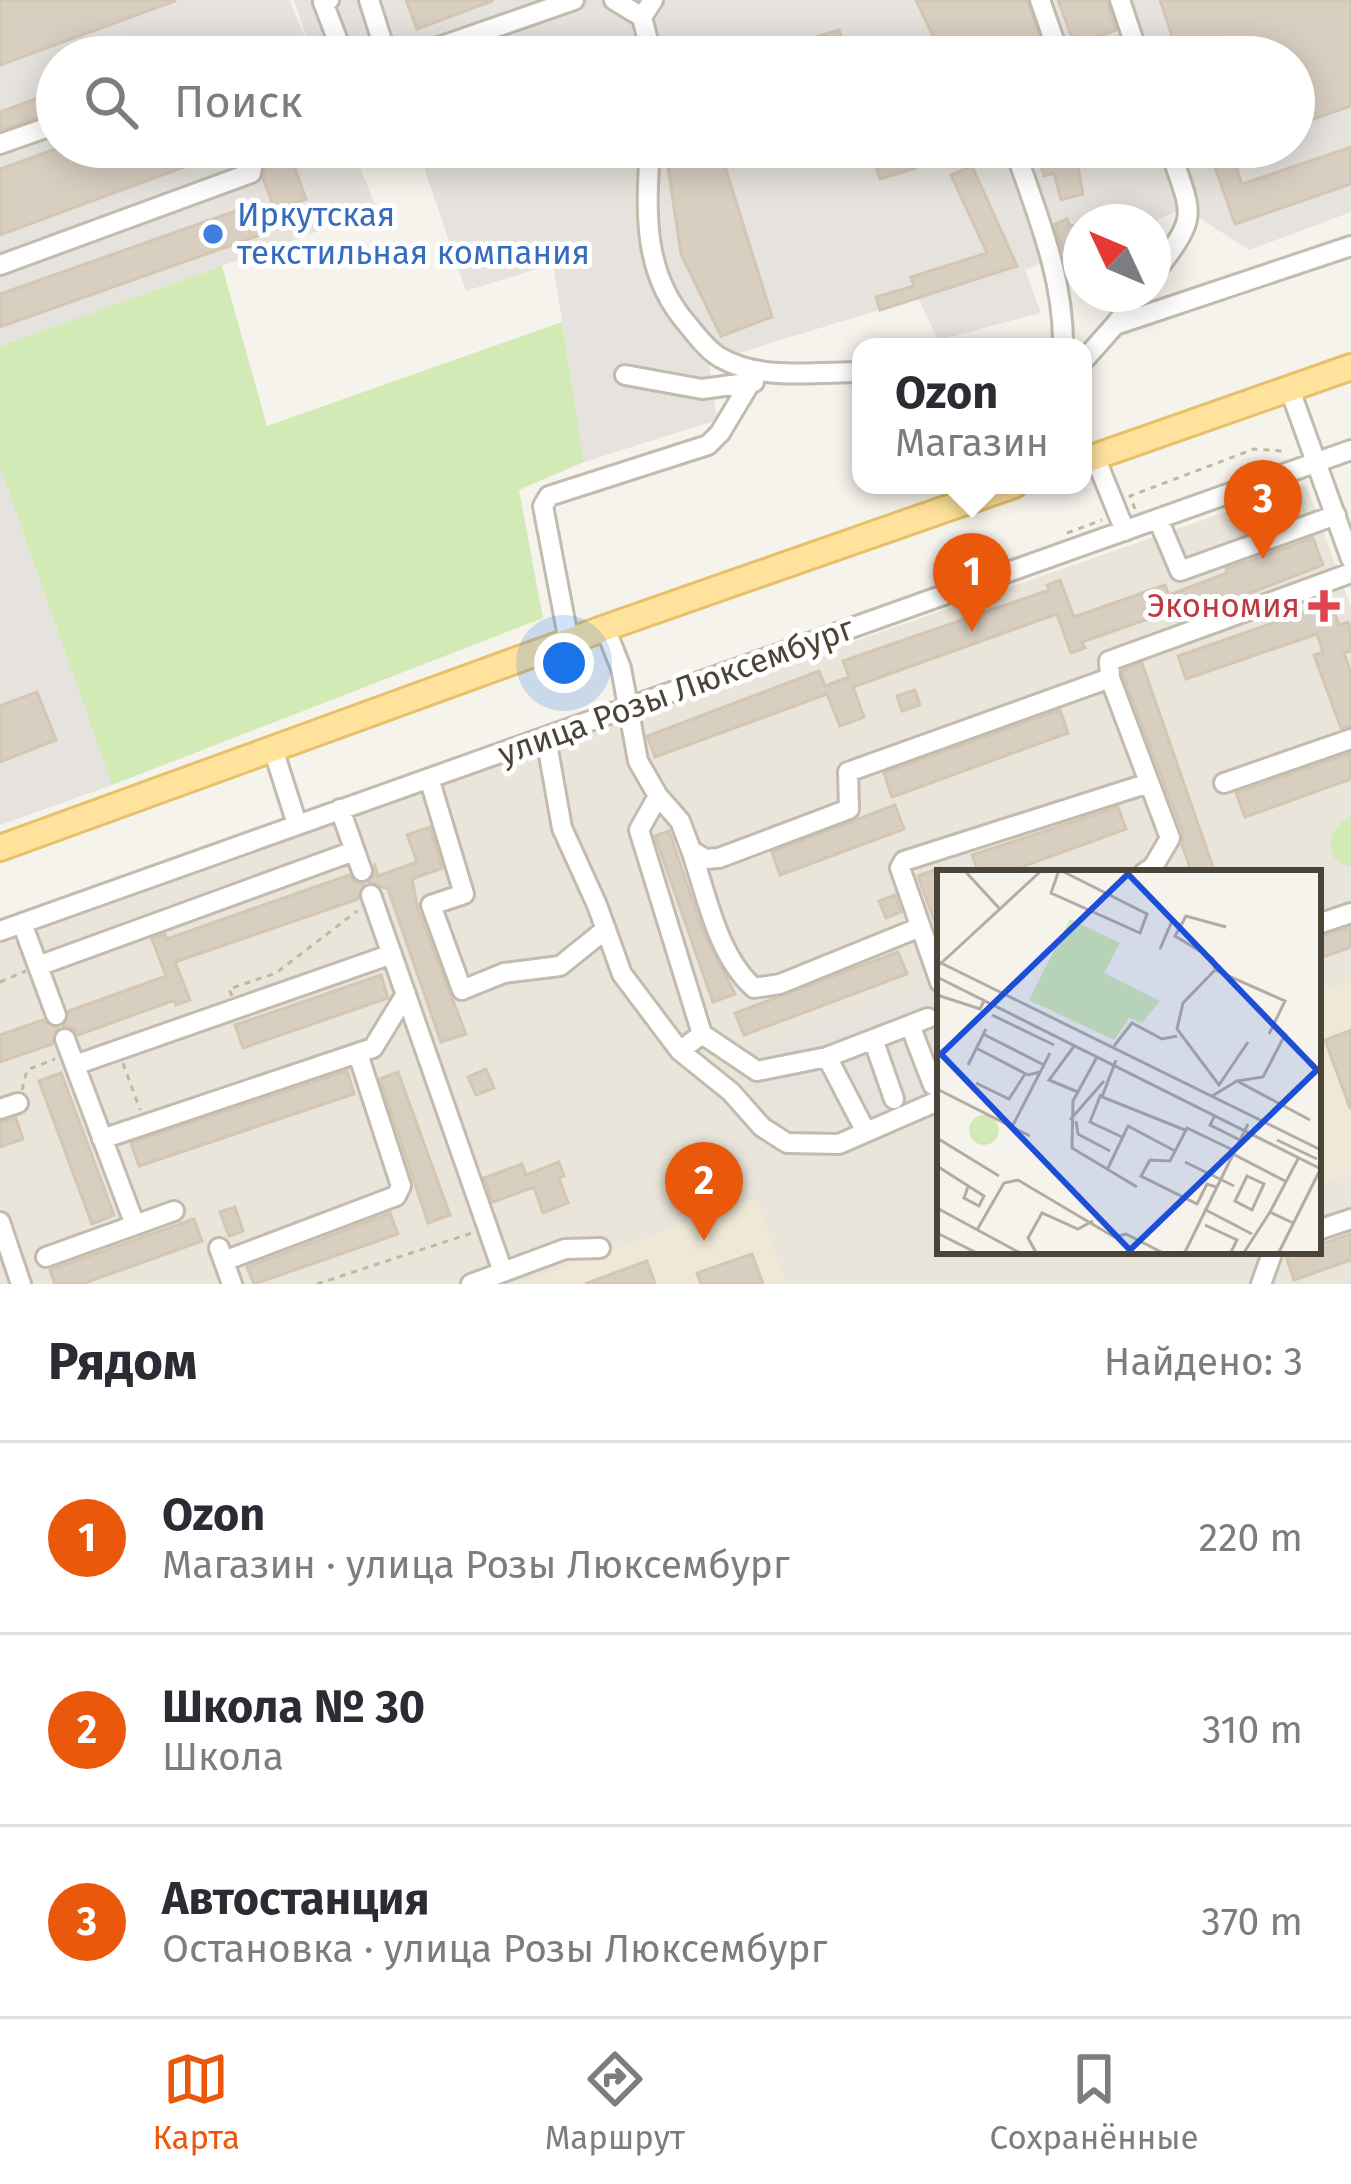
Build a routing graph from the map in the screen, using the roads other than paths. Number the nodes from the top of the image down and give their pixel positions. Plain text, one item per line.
1 (329, 0) edge
2 (369, 0) edge
3 (574, 0) edge
4 (614, 0) edge
5 (1040, 0) edge
6 (1120, 0) edge
7 (648, 9) edge
8 (336, 36) edge
9 (380, 36) edge
10 (470, 36) edge
11 (1053, 36) edge
12 (1132, 36) edge
13 (36, 131) edge
14 (0, 144) edge
15 (252, 168) edge
16 (650, 168) edge
17 (1021, 168) edge
18 (1176, 168) edge
19 (1351, 246) edge
20 (1171, 251) edge
21 (0, 265) edge
22 (1125, 312) edge
23 (1115, 325) junction
24 (1063, 338) edge
25 (1092, 351) edge
26 (1351, 368) edge
27 (852, 372) edge
28 (788, 373) junction
29 (625, 375) dead end
30 (749, 383) junction
31 (1290, 390) junction
32 (1351, 449) edge
33 (1092, 458) edge
34 (1316, 461) junction
35 (1092, 465) edge
36 (988, 494) edge
37 (1336, 515) junction
38 (1158, 519) junction
39 (1125, 531) junction
40 (1351, 559) edge
41 (1351, 573) edge
42 (605, 628) junction
43 (569, 642) junction
44 (1110, 678) junction
45 (628, 710) junction
46 (546, 738) junction
47 (1351, 739) edge
48 (273, 749) junction
49 (429, 778) junction
50 (1149, 783) junction
51 (1224, 783) dead end
52 (658, 796) junction
53 (340, 809) junction
54 (297, 824) junction
55 (0, 848) edge
56 (691, 850) junction
57 (354, 851) junction
58 (1148, 870) edge
59 (362, 871) dead end
60 (372, 897) road end
61 (1351, 913) edge
62 (22, 923) junction
63 (1321, 923) edge
64 (918, 928) junction
65 (606, 929) junction
66 (0, 931) edge
67 (392, 954) junction
68 (38, 966) junction
69 (937, 975) edge
70 (406, 994) junction
71 (56, 1015) dead end
72 (702, 1034) junction
73 (873, 1039) junction
74 (680, 1051) junction
75 (358, 1054) junction
76 (827, 1057) junction
77 (937, 1092) edge
78 (894, 1099) dead end
79 (866, 1132) junction
80 (102, 1138) junction
81 (174, 1211) dead end
82 (1351, 1219) edge
83 (0, 1222) edge
84 (135, 1225) junction
85 (1321, 1229) edge
86 (600, 1248) dead end
87 (1273, 1254) edge
88 (46, 1257) dead end
89 (503, 1272) junction
90 (21, 1284) edge
91 (232, 1284) edge
92 (471, 1284) edge
93 (1261, 1284) edge

1 - 8 street
2 - 9 street
3 - 10 street
4 - 7 street
5 - 11 street
6 - 12 street
13 - 14 street
15 - 21 street
16 - 28 street
17 - 24 street
18 - 20 street
19 - 23 street
22 - 23 street
23 - 25 street
26 - 31 main road
27 - 28 street
28 - 30 street
29 - 30 street
30 - 43 street
31 - 33 main road
31 - 34 street
32 - 34 street, улица Розы Люксембург
34 - 37 street
34 - 38 street, улица Розы Люксембург
35 - 39 street
36 - 42 main road
37 - 38 street
37 - 40 street
38 - 39 street, улица Розы Люксембург
39 - 45 street, улица Розы Люксембург
41 - 44 street
42 - 43 main road
42 - 45 street
43 - 48 main road
44 - 50 street
44 - 56 street
45 - 46 street, улица Розы Люксембург
45 - 52 street
46 - 49 street, улица Розы Люксембург
46 - 65 street
47 - 51 street
48 - 54 street
48 - 55 main road
49 - 53 street, улица Розы Люксембург
49 - 65 street
50 - 58 street
50 - 64 street
52 - 56 street
52 - 72 street
53 - 54 street, улица Розы Люксембург
53 - 57 street
54 - 62 street, улица Розы Люксембург
56 - 64 street
57 - 59 street
57 - 68 street
60 - 67 street
61 - 63 street
62 - 66 street, улица Розы Люксембург
62 - 68 street
64 - 69 street
65 - 74 street
67 - 70 street
67 - 80 street
68 - 71 street
70 - 75 street
70 - 89 street
72 - 74 street
72 - 76 street
73 - 76 street
73 - 77 street
73 - 78 street
74 - 79 street
75 - 80 street
75 - 91 street
76 - 79 street
77 - 79 street
80 - 84 street
81 - 84 street
82 - 85 street
83 - 90 street
84 - 88 street
86 - 89 street
87 - 93 street
89 - 92 street

